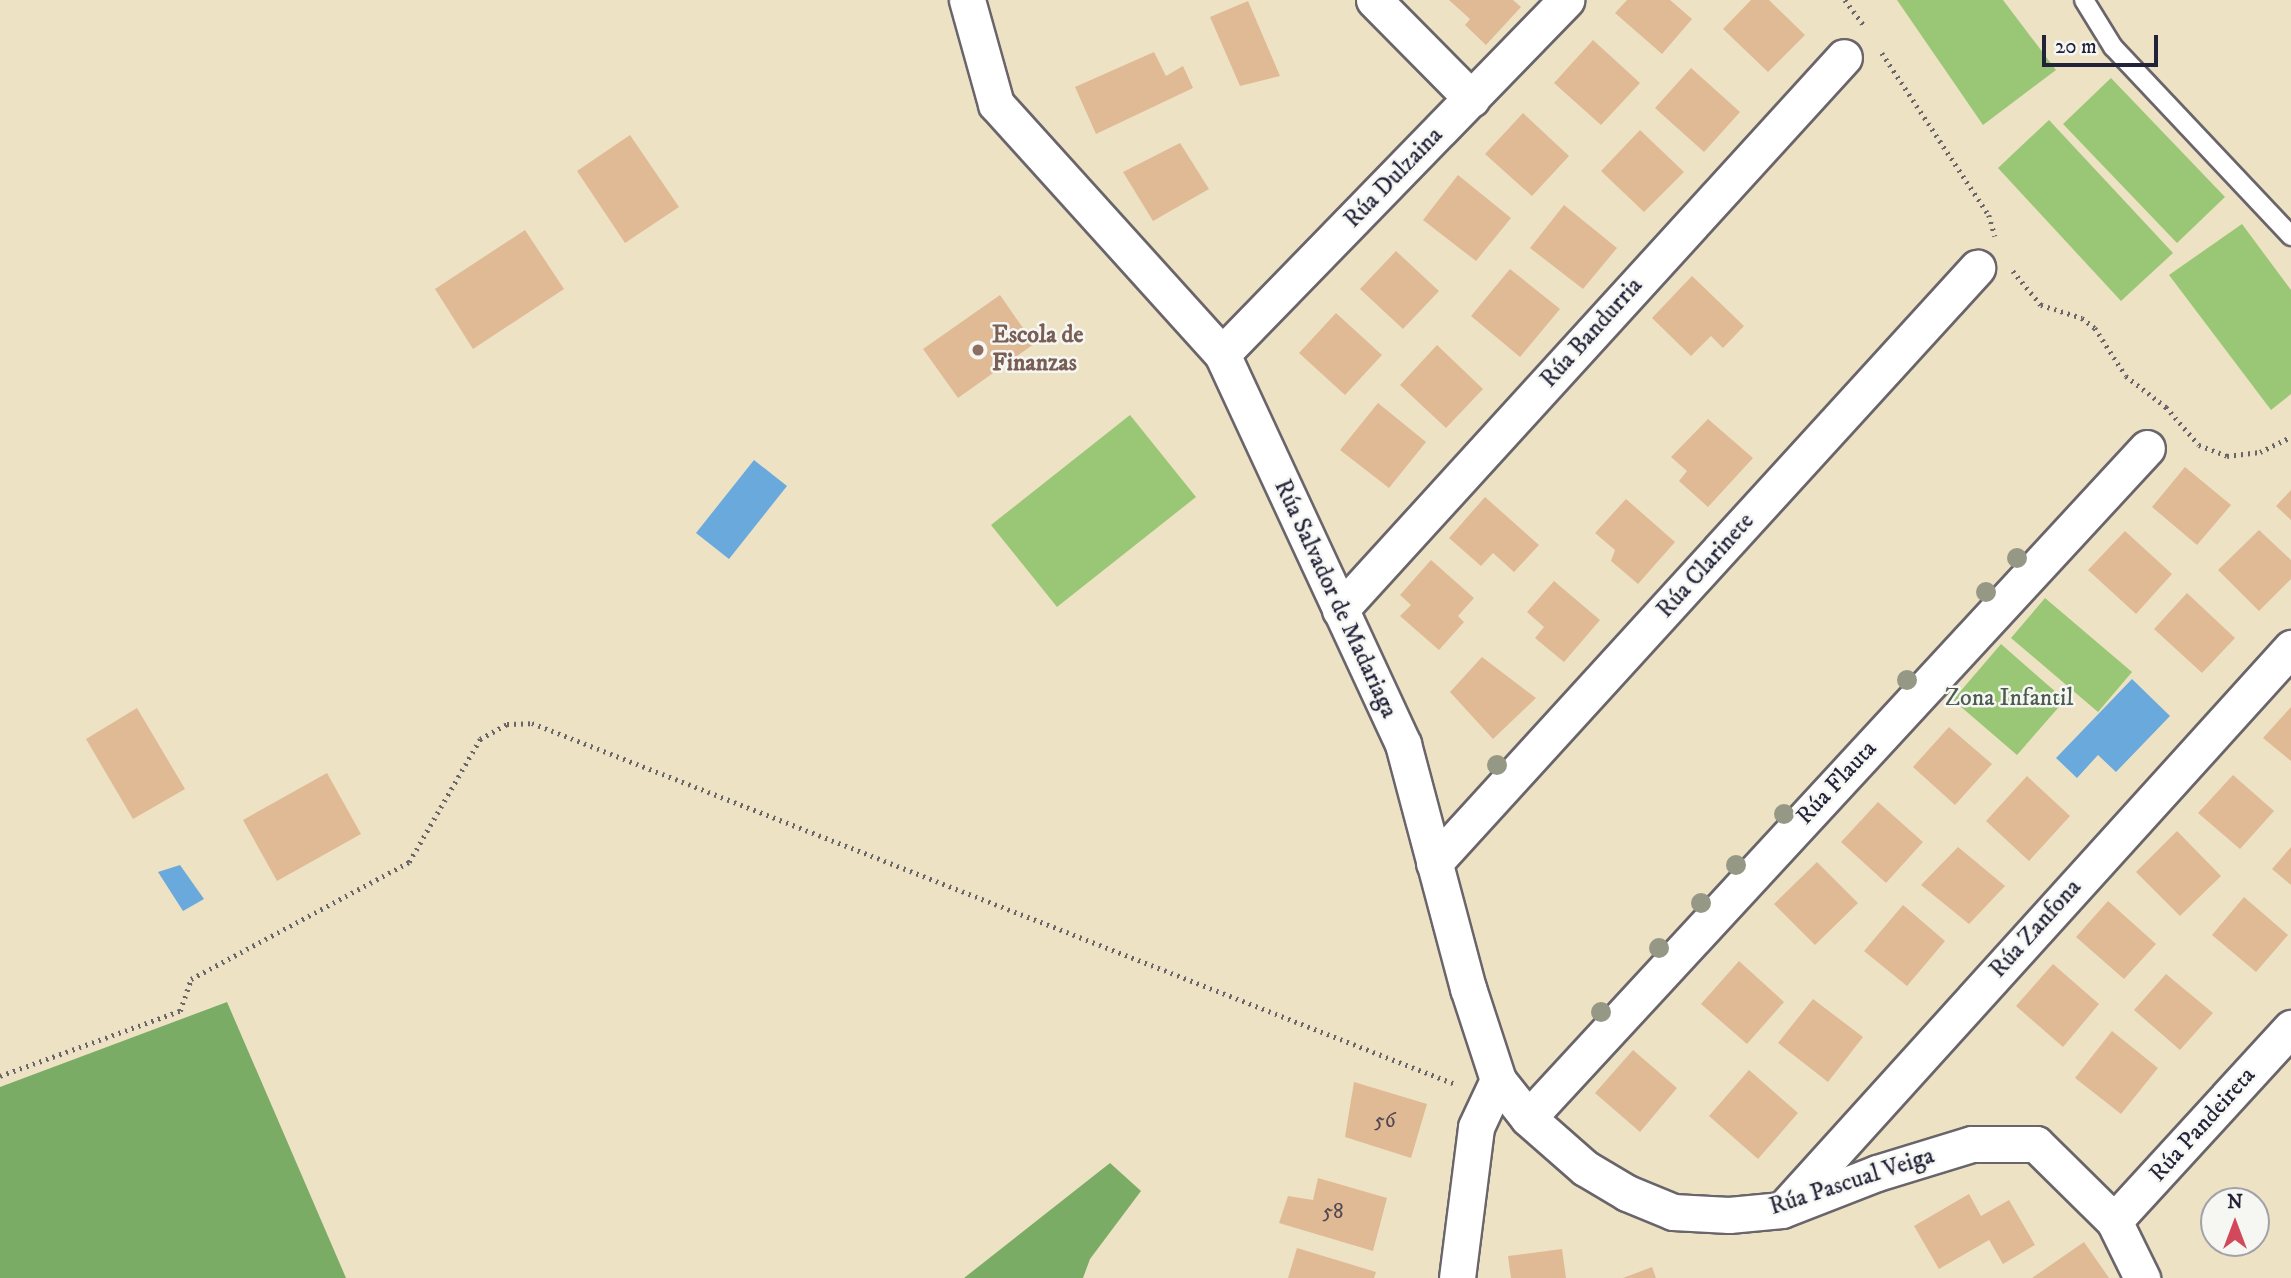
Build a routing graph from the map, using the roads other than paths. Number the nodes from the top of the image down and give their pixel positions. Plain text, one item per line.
1 (967, 0) edge
2 (1374, 0) edge
3 (1566, 0) edge
4 (2084, 0) edge
5 (1859, 49) road end
6 (1472, 99) junction
7 (2291, 236) edge
8 (1994, 258) road end
9 (1222, 354) junction
10 (2147, 448) dead end
11 (1340, 610) junction
12 (2291, 648) edge
13 (1434, 863) junction
14 (2291, 1028) edge
15 (1494, 1089) junction
16 (1528, 1118) junction
17 (1782, 1210) junction
18 (2114, 1221) junction
19 (1457, 1278) edge
20 (2143, 1278) edge

1 - 9 street, Rúa Salvador de Madariaga
2 - 6 street
3 - 6 street, Rúa Dulzaina
4 - 7 lane
5 - 11 street, Rúa Bandurria
6 - 9 street, Rúa Dulzaina
8 - 13 street, Rúa Clarinete
9 - 11 street, Rúa Salvador de Madariaga
10 - 16 street, Rúa Flauta
11 - 13 street, Rúa Salvador de Madariaga
12 - 17 street, Rúa Zanfona
13 - 15 street, Rúa Salvador de Madariaga
14 - 18 street, Rúa Pandeireta
15 - 16 street, Rúa Pascual Veiga
15 - 19 street
16 - 17 street, Rúa Pascual Veiga
17 - 18 street, Rúa Pascual Veiga
18 - 20 street, Rúa Pascual Veiga

